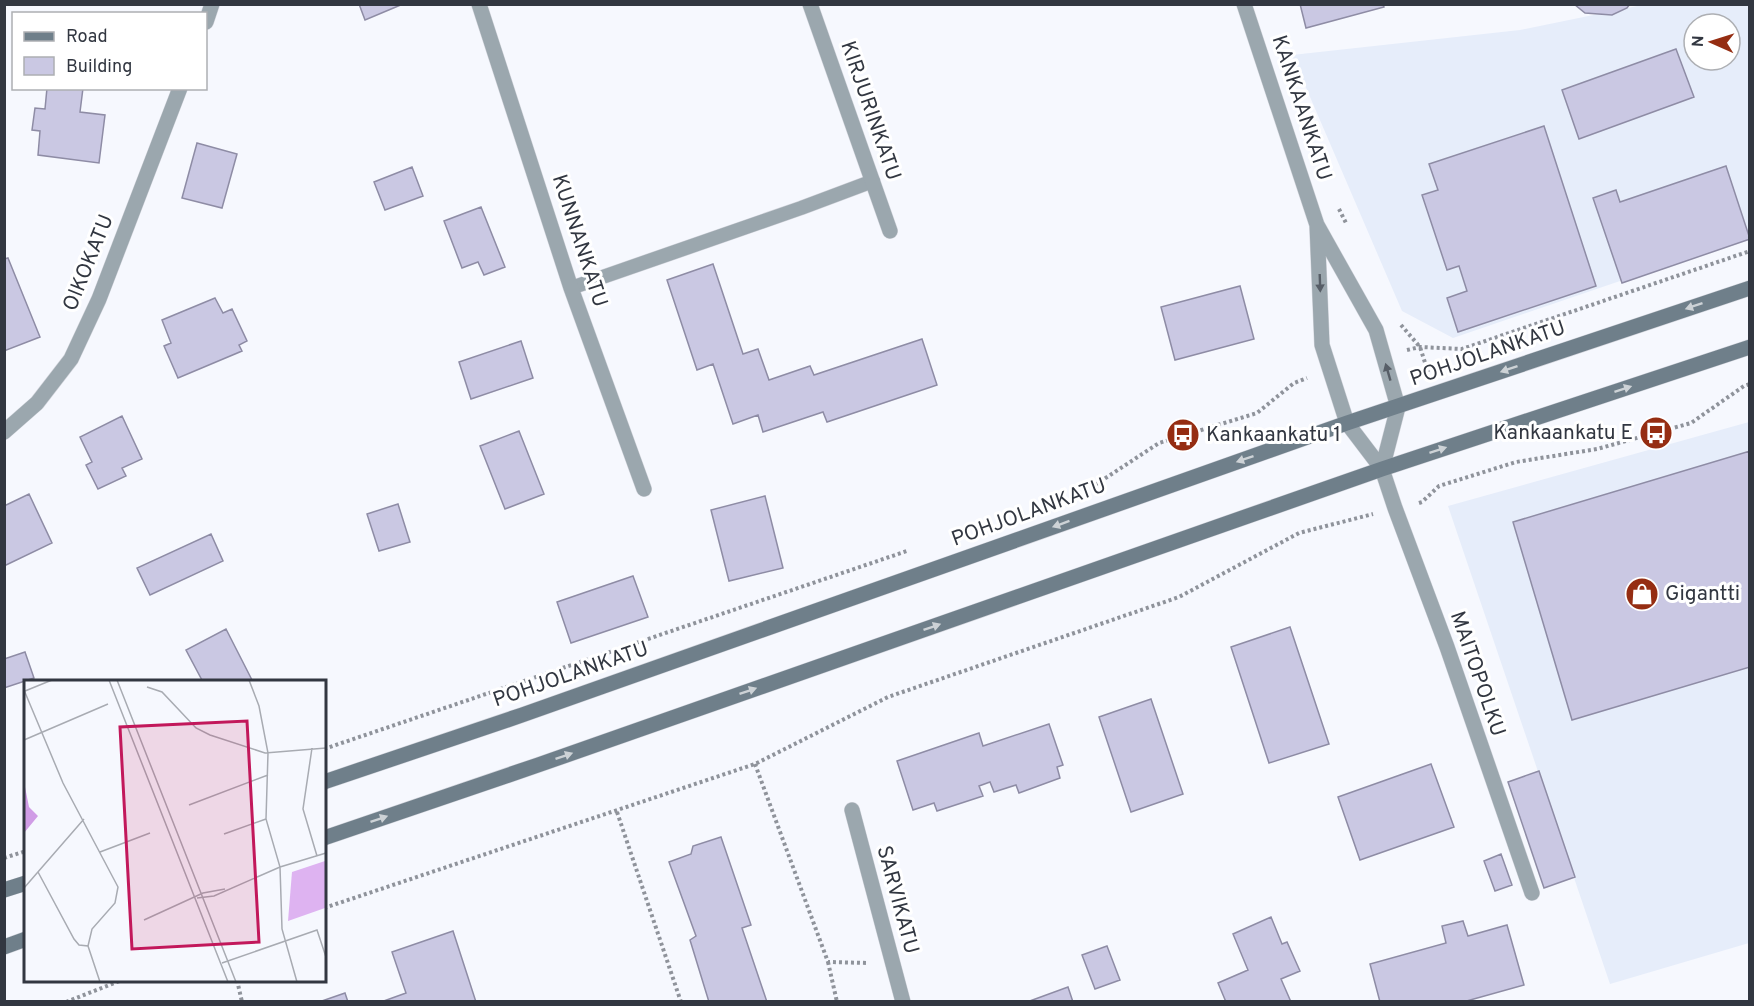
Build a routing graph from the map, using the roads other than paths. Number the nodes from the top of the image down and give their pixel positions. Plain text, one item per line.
1 (212, 4) edge
2 (479, 4) edge
3 (810, 4) edge
4 (1244, 4) edge
5 (207, 19) edge
6 (179, 90) edge
7 (873, 181) junction
8 (1317, 225) junction
9 (890, 231) dead end
10 (571, 288) junction
11 (1749, 288) edge
12 (1749, 347) edge
13 (1398, 407) junction
14 (1347, 423) junction
15 (4, 432) edge
16 (1382, 469) junction
17 (644, 489) dead end
18 (326, 781) edge
19 (852, 810) dead end
20 (326, 837) edge
21 (24, 884) edge
22 (4, 890) edge
23 (1532, 893) dead end
24 (24, 940) edge
25 (4, 947) edge
26 (903, 1002) edge

1 - 5 street
2 - 10 street, KUNNANKATU
3 - 7 street, KIRJURINKATU
4 - 8 street, KANKAANKATU
6 - 15 street, OIKOKATU
7 - 9 street, KIRJURINKATU
7 - 10 lane
13 -> 8 street, KANKAANKATU
8 -> 14 street, KANKAANKATU
10 - 17 street, KUNNANKATU
11 -> 13 main road, POHJOLANKATU
16 -> 12 main road
13 - 14 main road, POHJOLANKATU
13 - 16 street
14 - 16 street, KANKAANKATU
14 -> 18 main road, POHJOLANKATU
20 -> 16 main road
16 - 23 street, MAITOPOLKU
19 - 26 street, SARVIKATU
21 - 22 main road
24 - 25 main road

